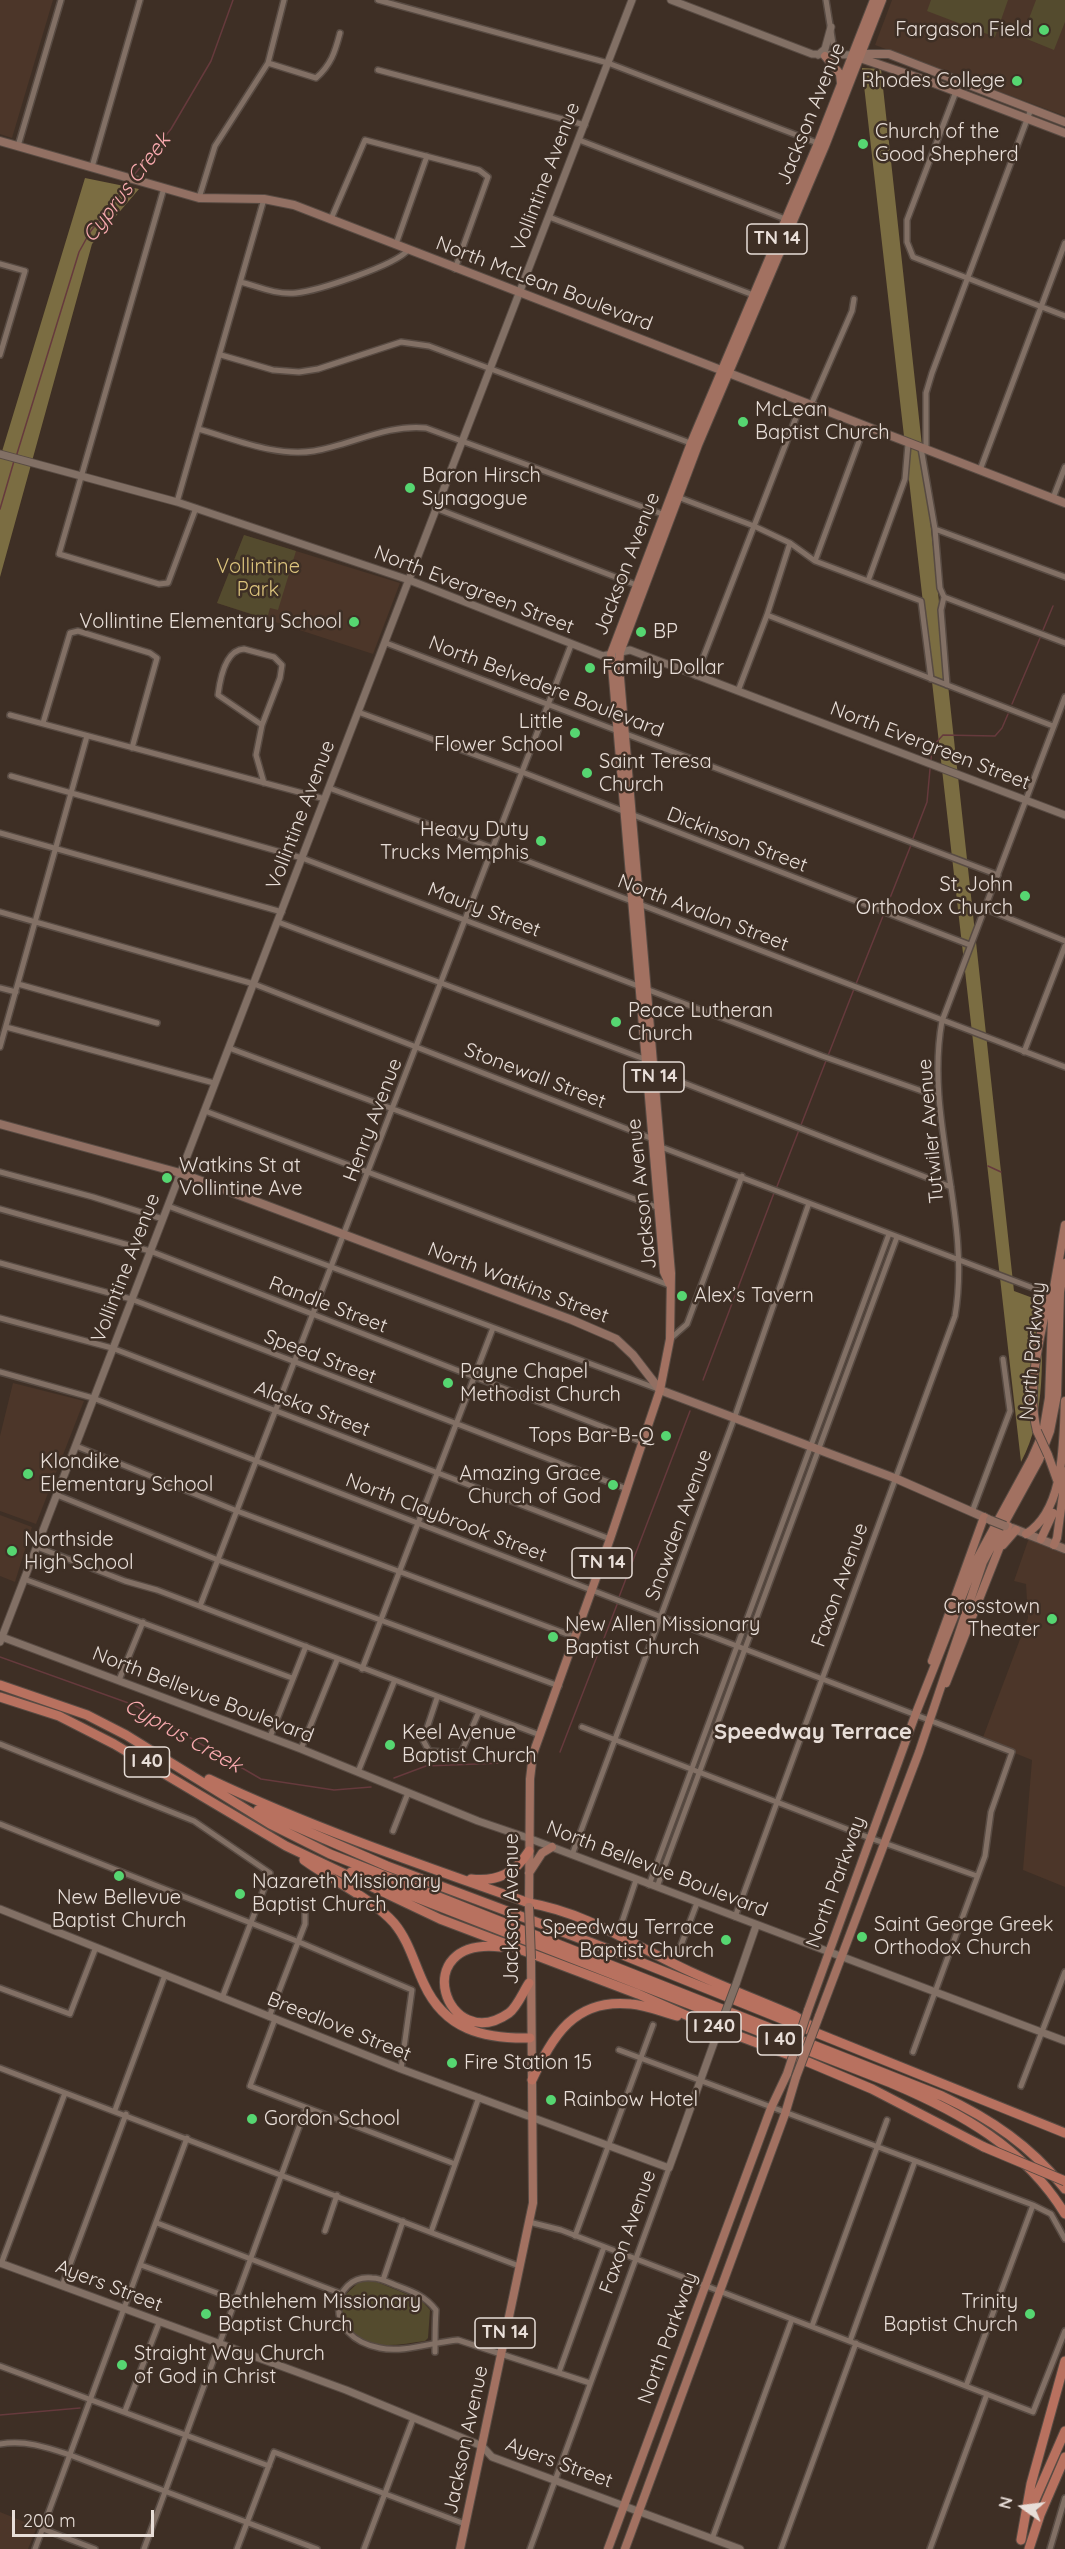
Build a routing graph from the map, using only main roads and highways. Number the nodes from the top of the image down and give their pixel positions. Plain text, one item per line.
1 (874, 0) edge
2 (882, 0) edge
3 (821, 56) road end
4 (858, 56) junction
5 (842, 85) junction
6 (1065, 122) edge
7 (1065, 133) edge
8 (0, 141) edge
9 (821, 144) junction
10 (726, 371) junction
11 (1065, 503) edge
12 (636, 903) junction
13 (649, 1061) junction
14 (650, 1075) junction
15 (0, 1124) edge
16 (662, 1210) junction
17 (1065, 1225) edge
18 (1059, 1253) junction
19 (1065, 1263) edge
20 (660, 1390) junction
21 (1065, 1401) edge
22 (1061, 1478) edge
23 (987, 1518) junction
24 (1010, 1527) junction
25 (1026, 1534) junction
26 (1041, 1539) junction
27 (1054, 1545) junction
28 (1065, 1549) edge
29 (0, 1685) edge
30 (0, 1696) edge
31 (915, 1713) junction
32 (930, 1719) junction
33 (174, 1762) junction
34 (188, 1771) junction
35 (286, 1846) junction
36 (552, 1847) road end
37 (296, 1851) junction
38 (529, 1851) junction
39 (444, 1873) junction
40 (529, 1873) junction
41 (529, 1905) junction
42 (513, 1948) junction
43 (529, 1983) junction
44 (704, 2023) junction
45 (828, 2037) junction
46 (530, 2038) junction
47 (532, 2080) junction
48 (1065, 2133) edge
49 (1065, 2181) edge
50 (1065, 2189) edge
51 (1065, 2214) edge
52 (1065, 2361) edge
53 (1065, 2431) edge
54 (1063, 2461) edge
55 (1020, 2544) edge
56 (460, 2549) edge
57 (608, 2549) edge
58 (625, 2549) edge
59 (1029, 2549) edge

1 - 4 main road, Jackson Avenue / TN 14
2 - 4 main road, Jackson Avenue / TN 14
3 - 5 main road
4 - 5 main road, Jackson Avenue / TN 14
4 - 6 main road
4 - 7 main road
4 - 9 main road, Jackson Avenue / TN 14
5 - 9 main road, Jackson Avenue / TN 14
8 - 10 main road, North McLean Boulevard
9 - 10 main road, Jackson Avenue / TN 14
10 - 11 main road, North McLean Boulevard
10 - 12 main road, Jackson Avenue / TN 14
12 - 13 main road, Jackson Avenue / TN 14
12 - 13 main road, Jackson Avenue / TN 14
13 - 14 main road, Jackson Avenue / TN 14
14 - 16 main road, Jackson Avenue / TN 14
14 - 16 main road, Jackson Avenue / TN 14
15 - 20 main road, North Watkins Street
16 - 20 main road, Jackson Avenue / TN 14
17 - 18 main road, North Parkway
18 - 22 main road, bridge
18 - 31 main road, North Parkway
19 - 32 main road, North Parkway
20 - 23 main road
20 - 38 main road, Jackson Avenue / TN 14
21 - 22 main road
22 - 25 main road
22 - 26 main road
22 - 27 main road
23 - 24 main road, bridge
23 - 31 main road
24 - 25 main road
24 - 32 main road
25 - 26 main road
26 - 27 main road
27 - 28 main road
29 - 33 highway, I 40
30 - 35 highway, I 40
31 - 57 main road, North Parkway, bridge
32 - 58 main road, North Parkway, bridge
33 - 34 highway, I 40
33 - 39 highway
34 - 45 highway, I 240
34 - 50 highway, I 40
35 - 37 highway, I 40
35 - 46 highway
36 - 40 main road
37 - 42 highway, I 240
37 - 51 highway, I 40
38 - 39 highway
38 - 40 main road, Jackson Avenue / TN 14
39 - 41 highway
40 - 41 main road, Jackson Avenue / TN 14
41 - 43 main road, Jackson Avenue / TN 14, bridge
41 - 45 highway
42 - 43 highway
42 - 44 highway, I 240
43 - 46 main road, Jackson Avenue / TN 14
44 - 47 highway
44 - 49 highway, I 240, bridge
45 - 48 highway, I 240
46 - 47 main road, Jackson Avenue / TN 14
47 - 56 main road, Jackson Avenue / TN 14
52 - 55 highway
53 - 55 highway
54 - 59 highway

